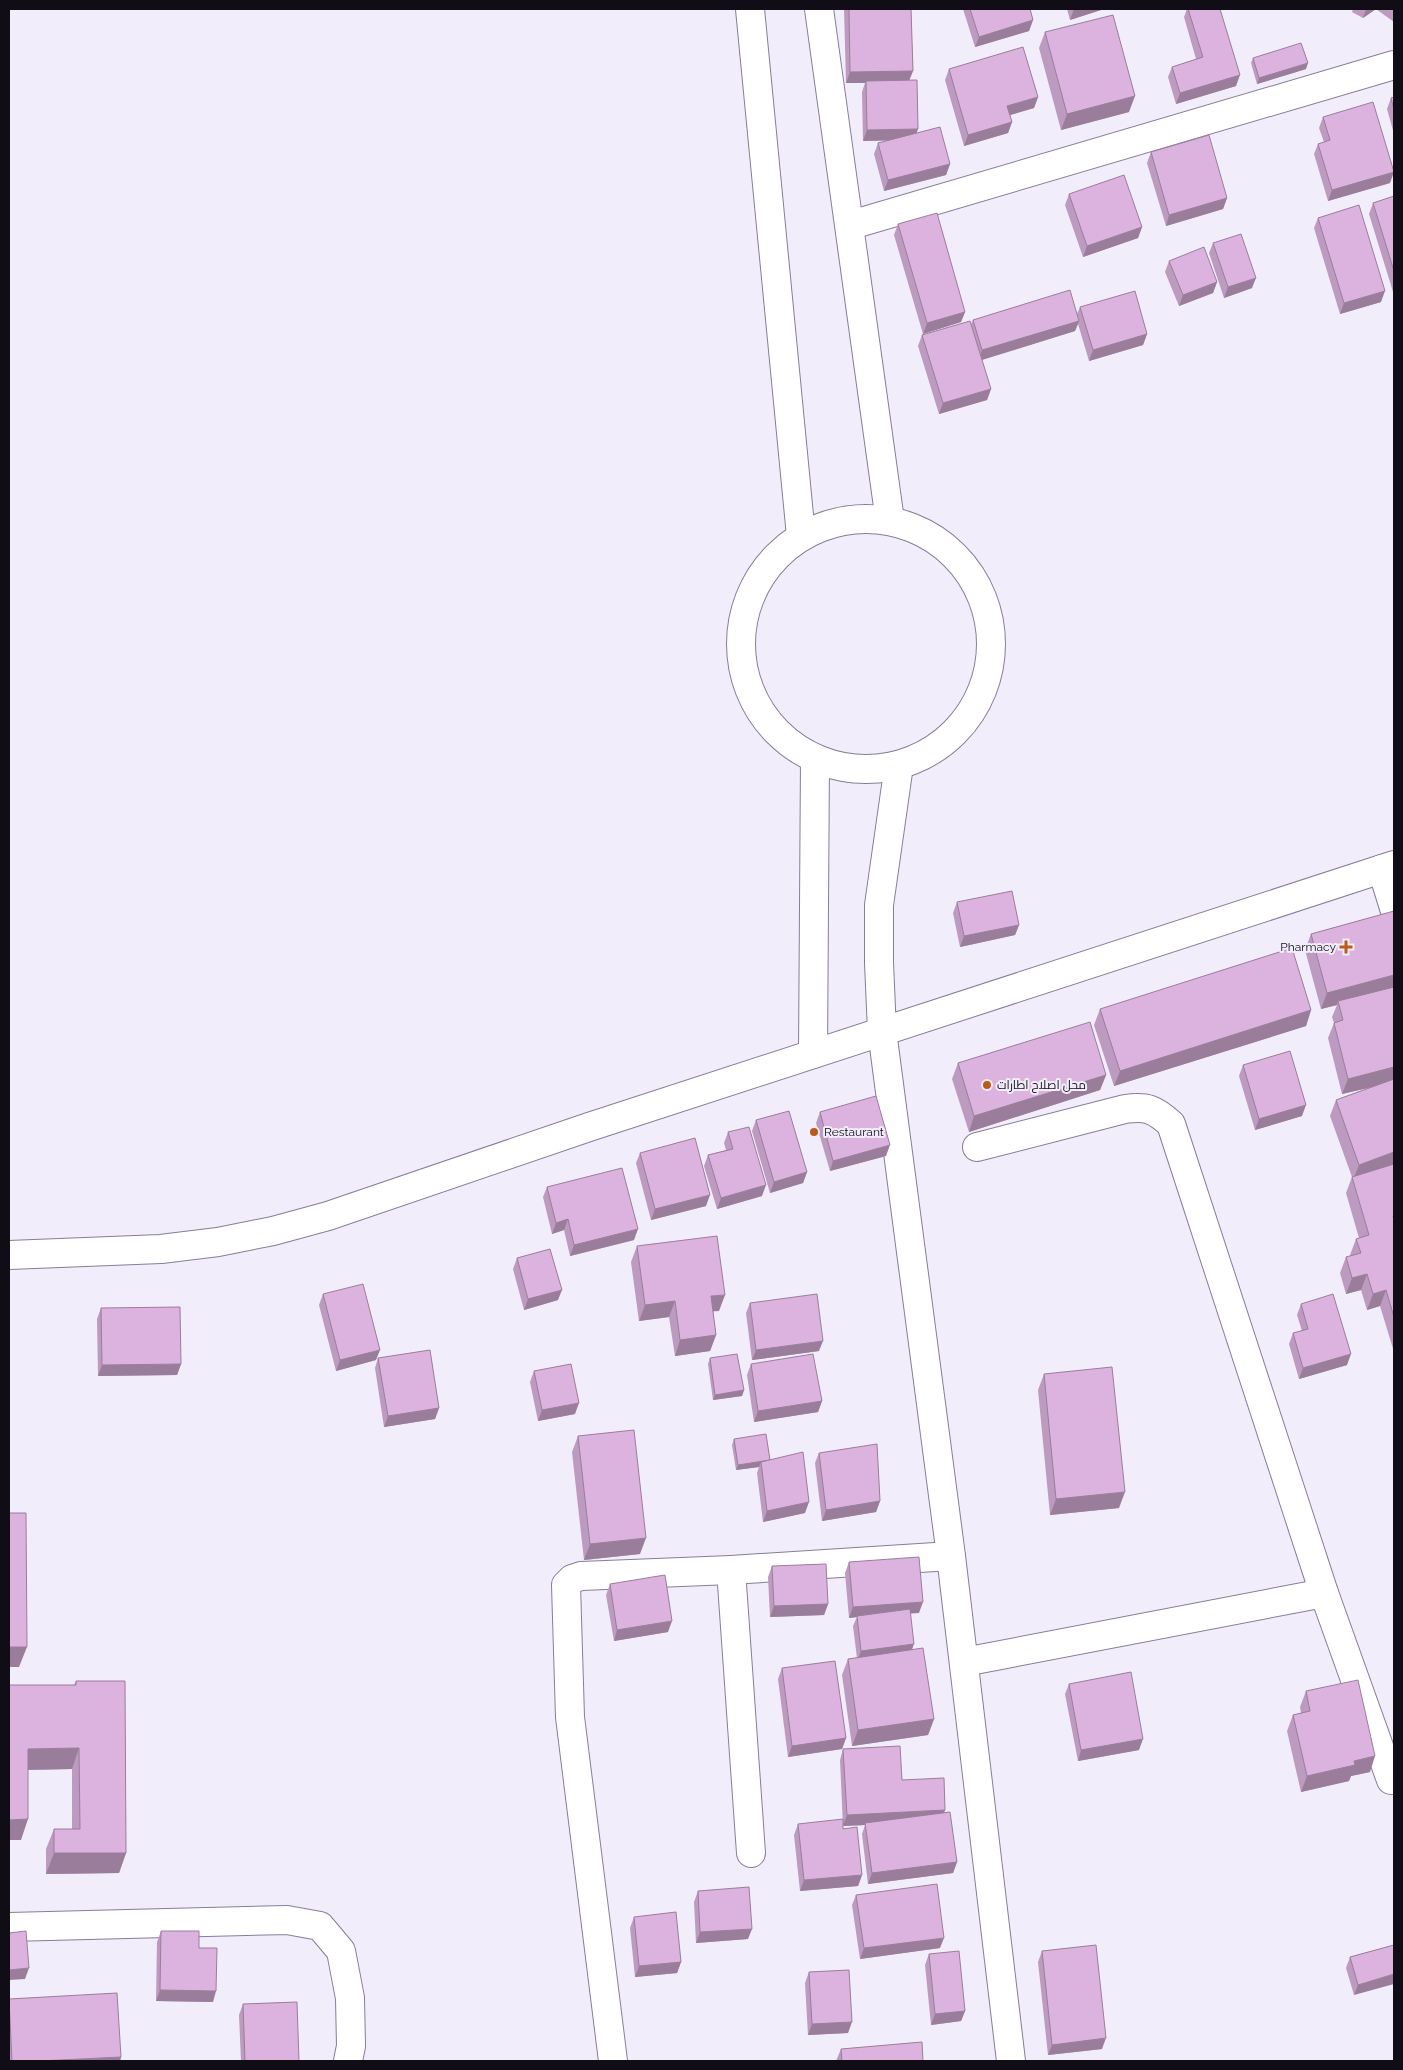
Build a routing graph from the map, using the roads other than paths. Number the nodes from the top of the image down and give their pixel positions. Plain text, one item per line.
1 (750, 9) edge
2 (819, 9) edge
3 (1394, 65) edge
4 (850, 225) junction
5 (890, 521) junction
6 (801, 536) junction
7 (815, 759) junction
8 (899, 765) junction
9 (1388, 867) edge
10 (1394, 908) edge
11 (882, 1031) junction
12 (813, 1054) junction
13 (977, 1147) dead end
14 (9, 1255) edge
15 (951, 1556) junction
16 (731, 1570) junction
17 (1324, 1593) junction
18 (964, 1662) junction
19 (1391, 1780) dead end
20 (751, 1853) dead end
21 (9, 1927) edge
22 (348, 2061) edge
23 (613, 2061) edge
24 (1011, 2061) edge

1 - 6 street
2 - 4 street
3 - 4 street
4 - 5 street
5 - 6 street
5 - 8 street
6 - 7 street
7 - 8 street
7 - 12 street
8 - 11 street
9 - 10 street
9 - 11 street
11 - 12 street
11 - 15 street
12 - 14 street
13 - 17 street
15 - 16 street
15 - 18 street
16 - 20 street
16 - 23 street
17 - 18 street
17 - 19 street
18 - 24 street
21 - 22 street

